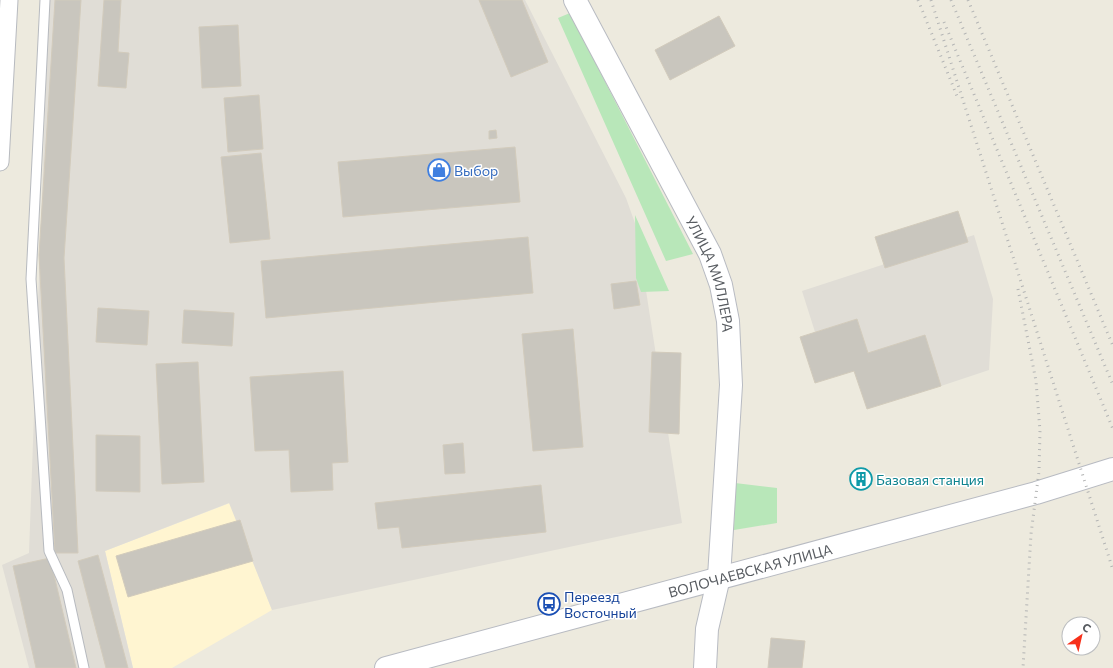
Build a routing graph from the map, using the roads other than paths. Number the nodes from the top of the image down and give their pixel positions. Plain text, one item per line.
1 (9, 0) edge
2 (45, 0) edge
3 (575, 0) edge
4 (0, 162) edge
5 (1113, 470) edge
6 (719, 577) junction
7 (84, 668) edge
8 (386, 668) edge
9 (705, 668) edge

1 - 4 street
2 - 7 lane
3 - 6 main road, УЛИЦА МИЛЛЕРА
5 - 6 main road, ВОЛОЧАЕВСКАЯ УЛИЦА
6 - 8 main road, ВОЛОЧАЕВСКАЯ УЛИЦА
6 - 9 main road, УЛИЦА МИЛЛЕРА

